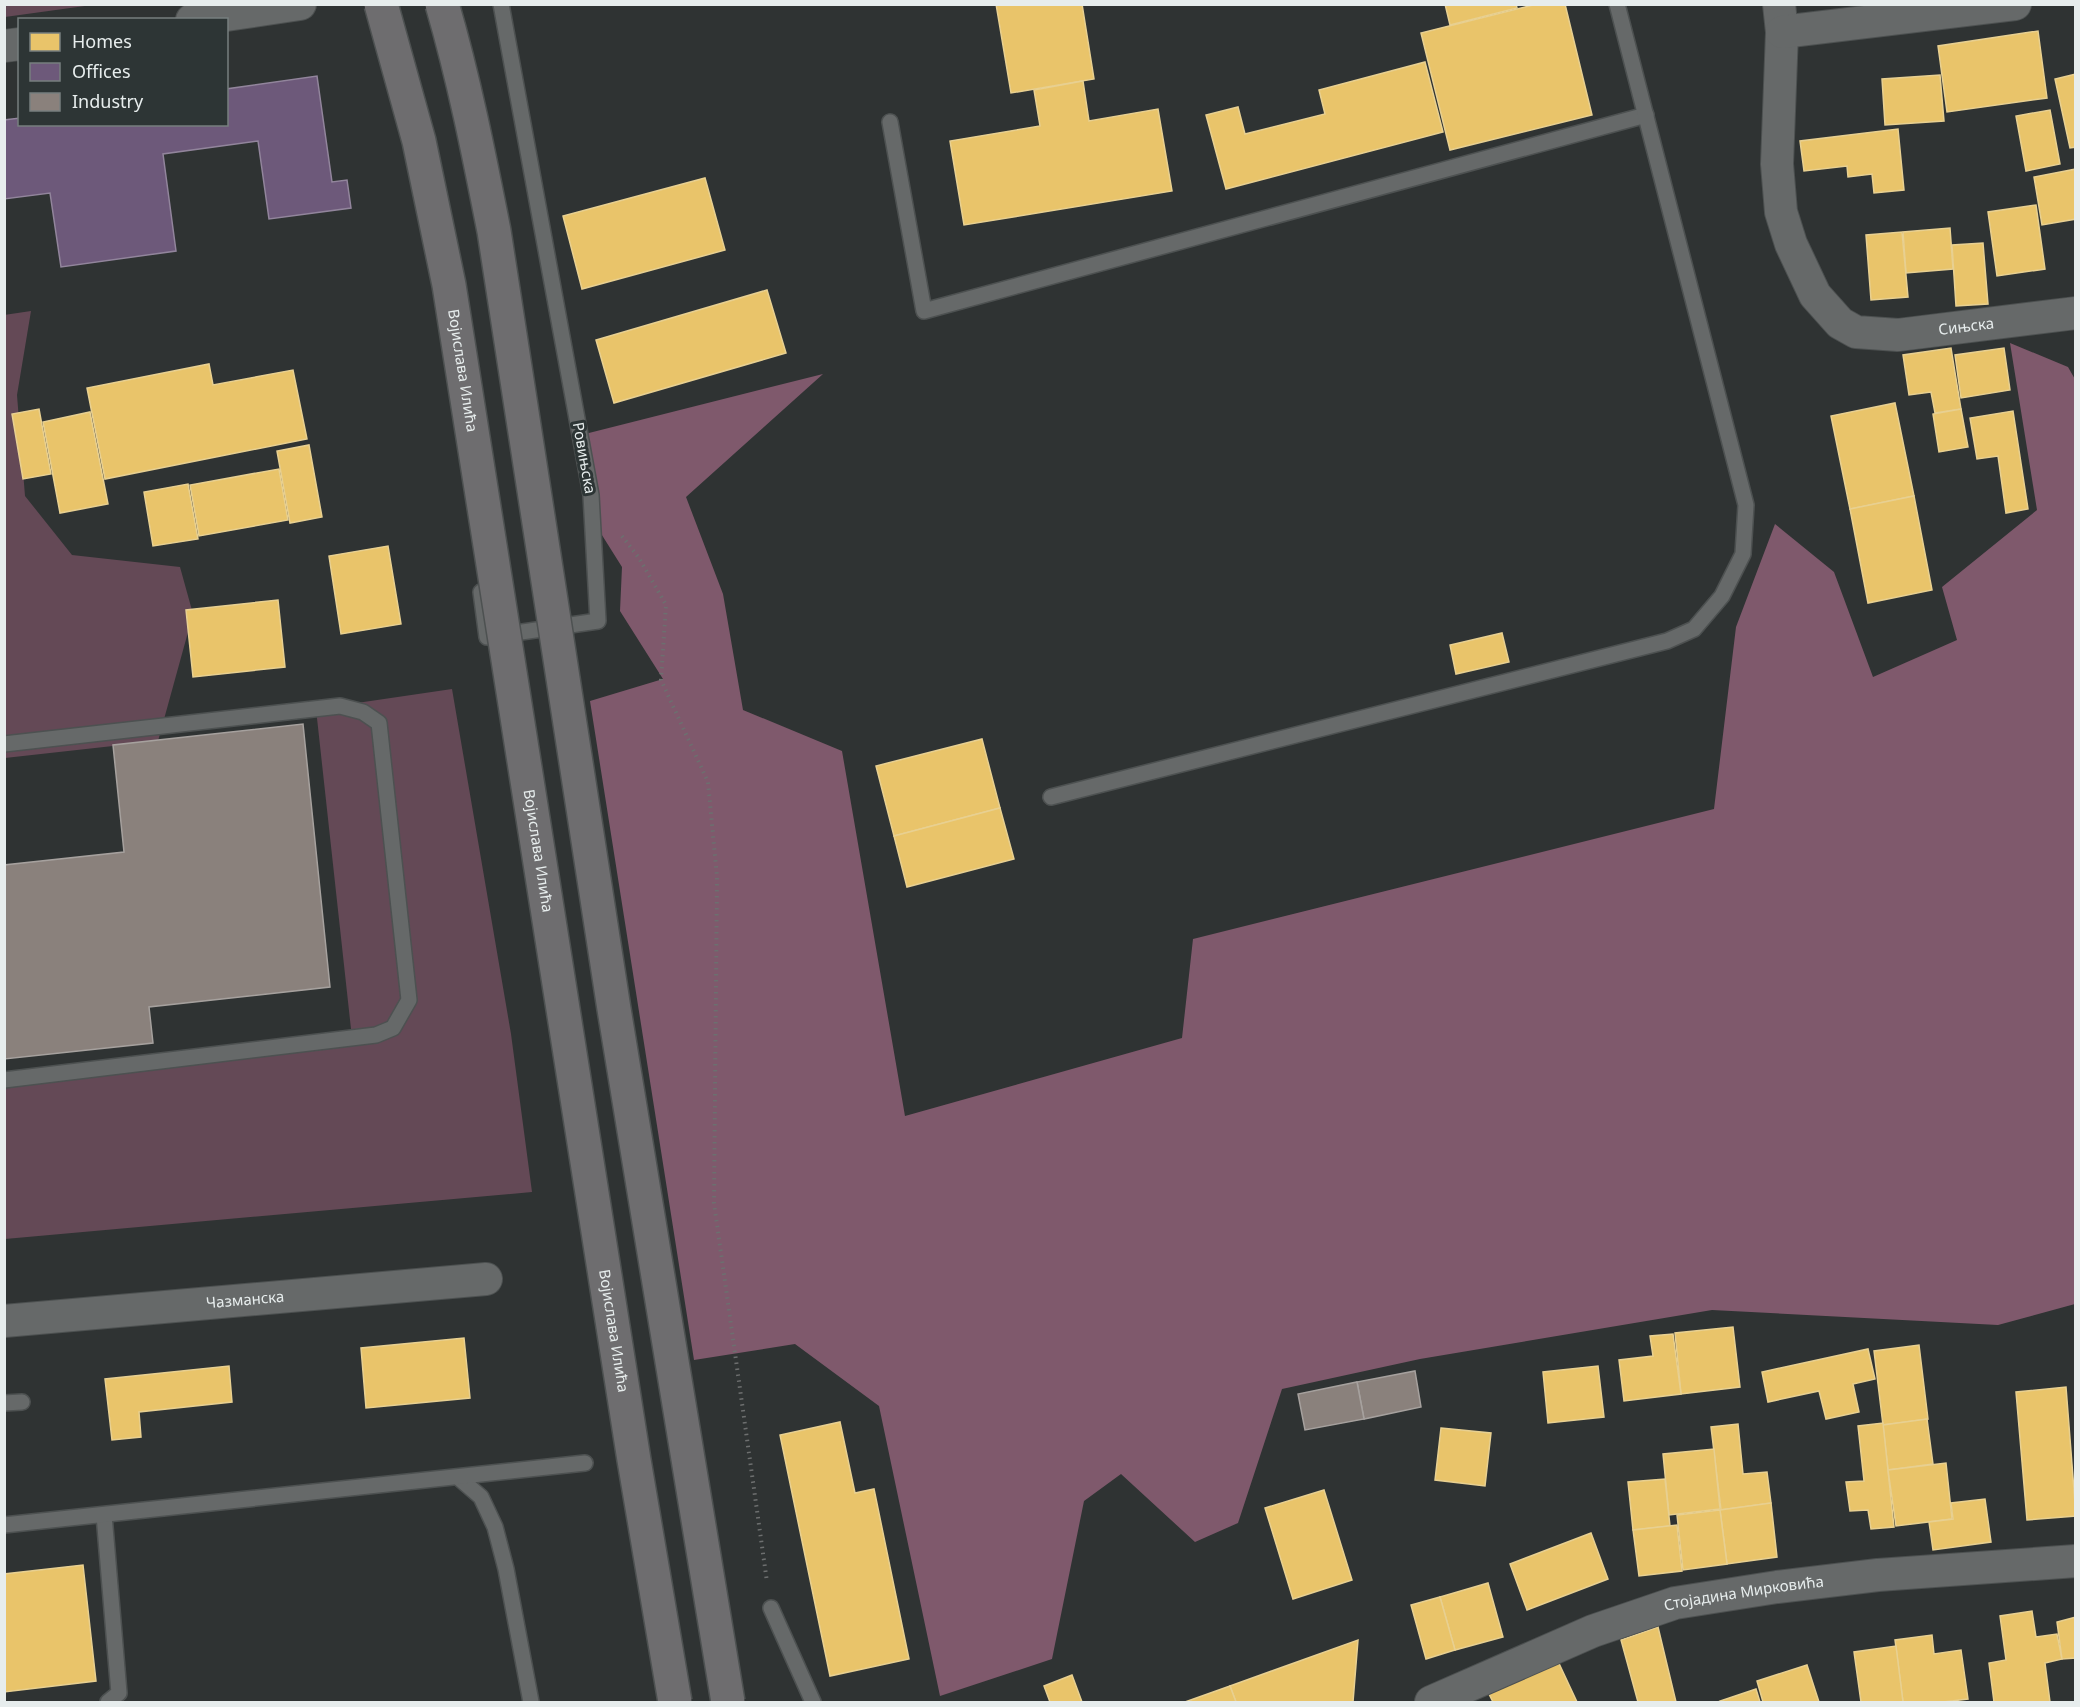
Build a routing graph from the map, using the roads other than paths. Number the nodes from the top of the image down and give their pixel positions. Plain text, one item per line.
1 (300, 4) edge
2 (381, 4) edge
3 (442, 4) edge
4 (501, 4) edge
5 (1617, 4) edge
6 (2015, 4) edge
7 (206, 18) edge
8 (1780, 18) edge
9 (1646, 115) junction
10 (890, 122) dead end
11 (2076, 313) edge
12 (462, 454) dead end
13 (471, 523) dead end
14 (479, 580) dead end
15 (4, 744) edge
16 (1051, 797) dead end
17 (4, 1080) edge
18 (486, 1279) dead end
19 (4, 1321) edge
20 (22, 1402) dead end
21 (4, 1403) edge
22 (585, 1463) dead end
23 (459, 1478) junction
24 (104, 1515) junction
25 (4, 1525) edge
26 (2076, 1561) edge
27 (771, 1608) road end
28 (108, 1702) edge
29 (531, 1702) edge
30 (675, 1702) edge
31 (728, 1702) edge
32 (813, 1702) edge
33 (1431, 1702) edge

1 - 7 street
2 - 30 main road, Војислава Илића, bridge
3 - 31 main road, bridge
4 - 14 lane, Ровињска
5 - 9 lane
6 - 8 street
8 - 11 street, Сињска
9 - 10 lane
9 - 16 lane
12 - 13 lane
15 - 17 lane
18 - 19 street, Чазманска
20 - 21 lane
22 - 23 lane
23 - 24 lane
23 - 29 lane
24 - 25 lane
24 - 28 lane
26 - 33 street, Стојадина Мирковића
27 - 32 lane

